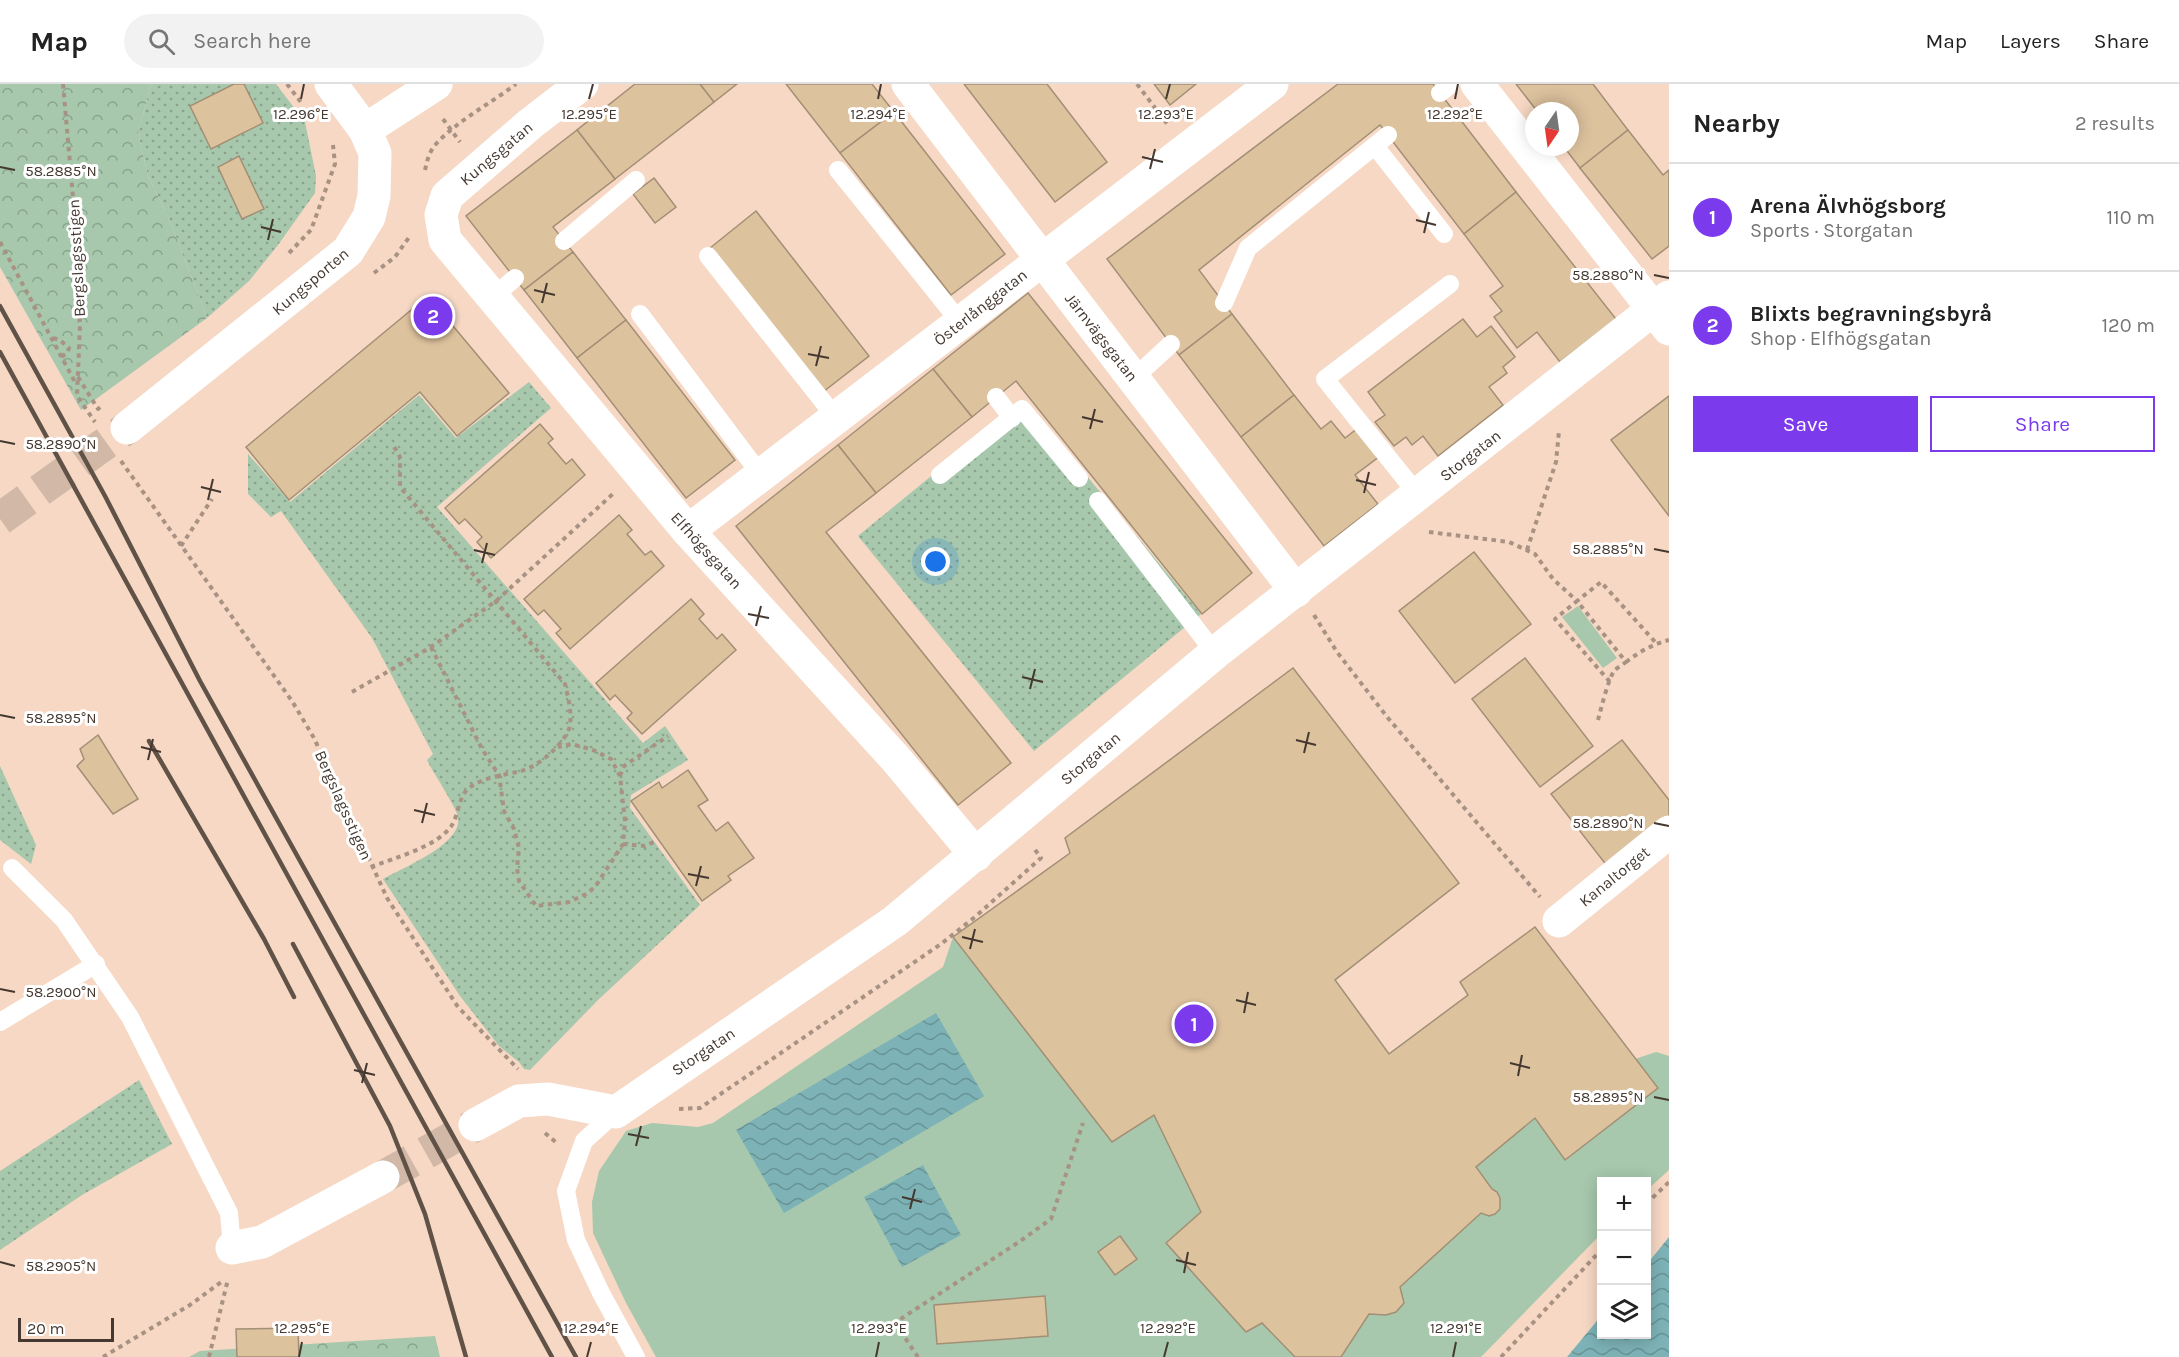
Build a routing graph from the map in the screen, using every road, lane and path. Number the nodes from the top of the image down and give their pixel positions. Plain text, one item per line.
1 (63, 84) edge
2 (287, 84) edge
3 (331, 84) edge
4 (516, 84) edge
5 (582, 84) edge
6 (908, 84) edge
7 (1137, 84) edge
8 (1272, 84) edge
9 (1477, 84) edge
10 (429, 89) edge
11 (304, 107) dead end
12 (365, 130) junction
13 (452, 130) junction
14 (333, 143) dead end
15 (1186, 149) junction
16 (478, 170) junction
17 (838, 170) dead end
18 (636, 180) dead end
19 (1444, 234) dead end
20 (445, 240) joint
21 (564, 241) dead end
22 (0, 242) edge
23 (288, 254) dead end
24 (708, 256) dead end
25 (1042, 259) junction
26 (1450, 284) dead end
27 (1224, 303) dead end
28 (1664, 312) edge
29 (640, 314) dead end
30 (956, 334) junction
31 (52, 338) junction
32 (1171, 344) dead end
33 (61, 357) junction
34 (77, 376) junction
35 (1134, 378) junction
36 (77, 386) junction
37 (77, 396) dead end
38 (996, 397) dead end
39 (107, 402) dead end
40 (836, 417) junction
41 (1012, 418) junction
42 (127, 428) tunnel mouth
43 (1559, 431) dead end
44 (393, 445) dead end
45 (638, 469) junction
46 (761, 475) junction
47 (940, 476) dead end
48 (1079, 478) dead end
49 (141, 490) dead end
50 (1419, 496) junction
51 (212, 499) dead end
52 (1098, 501) dead end
53 (688, 531) junction
54 (1429, 532) dead end
55 (181, 546) junction
56 (1527, 550) junction
57 (1296, 591) junction
58 (496, 601) junction
59 (1577, 601) junction
60 (1669, 640) edge
61 (1657, 644) junction
62 (430, 647) junction
63 (1215, 653) junction
64 (1626, 662) junction
65 (1610, 682) junction
66 (352, 692) dead end
67 (1598, 720) dead end
68 (668, 736) dead end
69 (557, 747) junction
70 (499, 775) junction
71 (621, 776) junction
72 (1669, 832) edge
73 (656, 842) dead end
74 (1030, 842) dead end
75 (623, 844) junction
76 (976, 855) junction
77 (372, 867) junction
78 (12, 868) dead end
79 (1559, 921) joint
80 (96, 964) junction
81 (0, 1022) edge
82 (528, 1108) junction
83 (668, 1110) dead end
84 (616, 1112) junction
85 (1083, 1123) dead end
86 (475, 1125) tunnel mouth
87 (575, 1162) junction
88 (383, 1177) tunnel mouth
89 (1669, 1182) edge
90 (1651, 1200) edge
91 (1597, 1255) edge
92 (230, 1262) junction
93 (209, 1357) edge
94 (636, 1357) edge
95 (918, 1357) edge
96 (1501, 1357) edge

1 - 34 path, Bergslagsstigen
2 - 11 path
3 - 12 street, Kungsporten
4 - 13 path
5 - 16 street, Kungsgatan
6 - 25 street, Järnvägsgatan
7 - 15 path
8 - 15 street, Österlånggatan
9 - 28 street
10 - 12 street
10 - 13 path
12 - 42 street, Kungsporten
13 - 16 path
14 - 23 path
15 - 25 street, Österlånggatan
16 - 20 street, Kungsgatan
17 - 30 lane
18 - 21 lane
19 - 27 lane
20 - 45 street, Elfhögsgatan
22 - 31 path
24 - 40 lane
25 - 30 street, Österlånggatan
25 - 35 street, Järnvägsgatan
26 - 50 lane
28 - 50 street, Storgatan
29 - 46 lane
30 - 40 street, Österlånggatan
31 - 33 path
31 - 33 path
32 - 35 lane
33 - 36 path
34 - 36 path, Bergslagsstigen
34 - 39 path
35 - 57 street, Järnvägsgatan
36 - 37 path, Bergslagsstigen
38 - 41 lane
40 - 46 street, Österlånggatan
41 - 47 lane
41 - 48 lane
43 - 56 path
44 - 58 path
45 - 53 street, Elfhögsgatan
45 - 58 path
46 - 53 street, Österlånggatan
49 - 55 path, Bergslagsstigen
50 - 57 street, Storgatan
51 - 55 path
52 - 63 lane
53 - 76 street, Elfhögsgatan
54 - 56 path
55 - 77 path, Bergslagsstigen
56 - 59 path
57 - 63 street, Storgatan
57 - 79 path
58 - 62 path
58 - 69 path
59 - 61 path
59 - 64 path
59 - 65 path
60 - 61 path
61 - 64 path
62 - 66 path
62 - 70 path
63 - 76 street, Storgatan
64 - 65 path
65 - 67 path
68 - 71 path
69 - 70 path
69 - 71 path
70 - 75 path
70 - 77 path
71 - 75 path
72 - 79 street, Kanaltorget
73 - 75 path
74 - 83 path
76 - 84 street, Storgatan
77 - 82 path, Bergslagsstigen
78 - 80 lane
80 - 81 lane
80 - 92 lane
82 - 84 street
82 - 86 street
82 - 87 path
84 - 87 lane
85 - 95 path
87 - 94 lane
88 - 92 street
89 - 90 path
91 - 96 path
92 - 93 path

